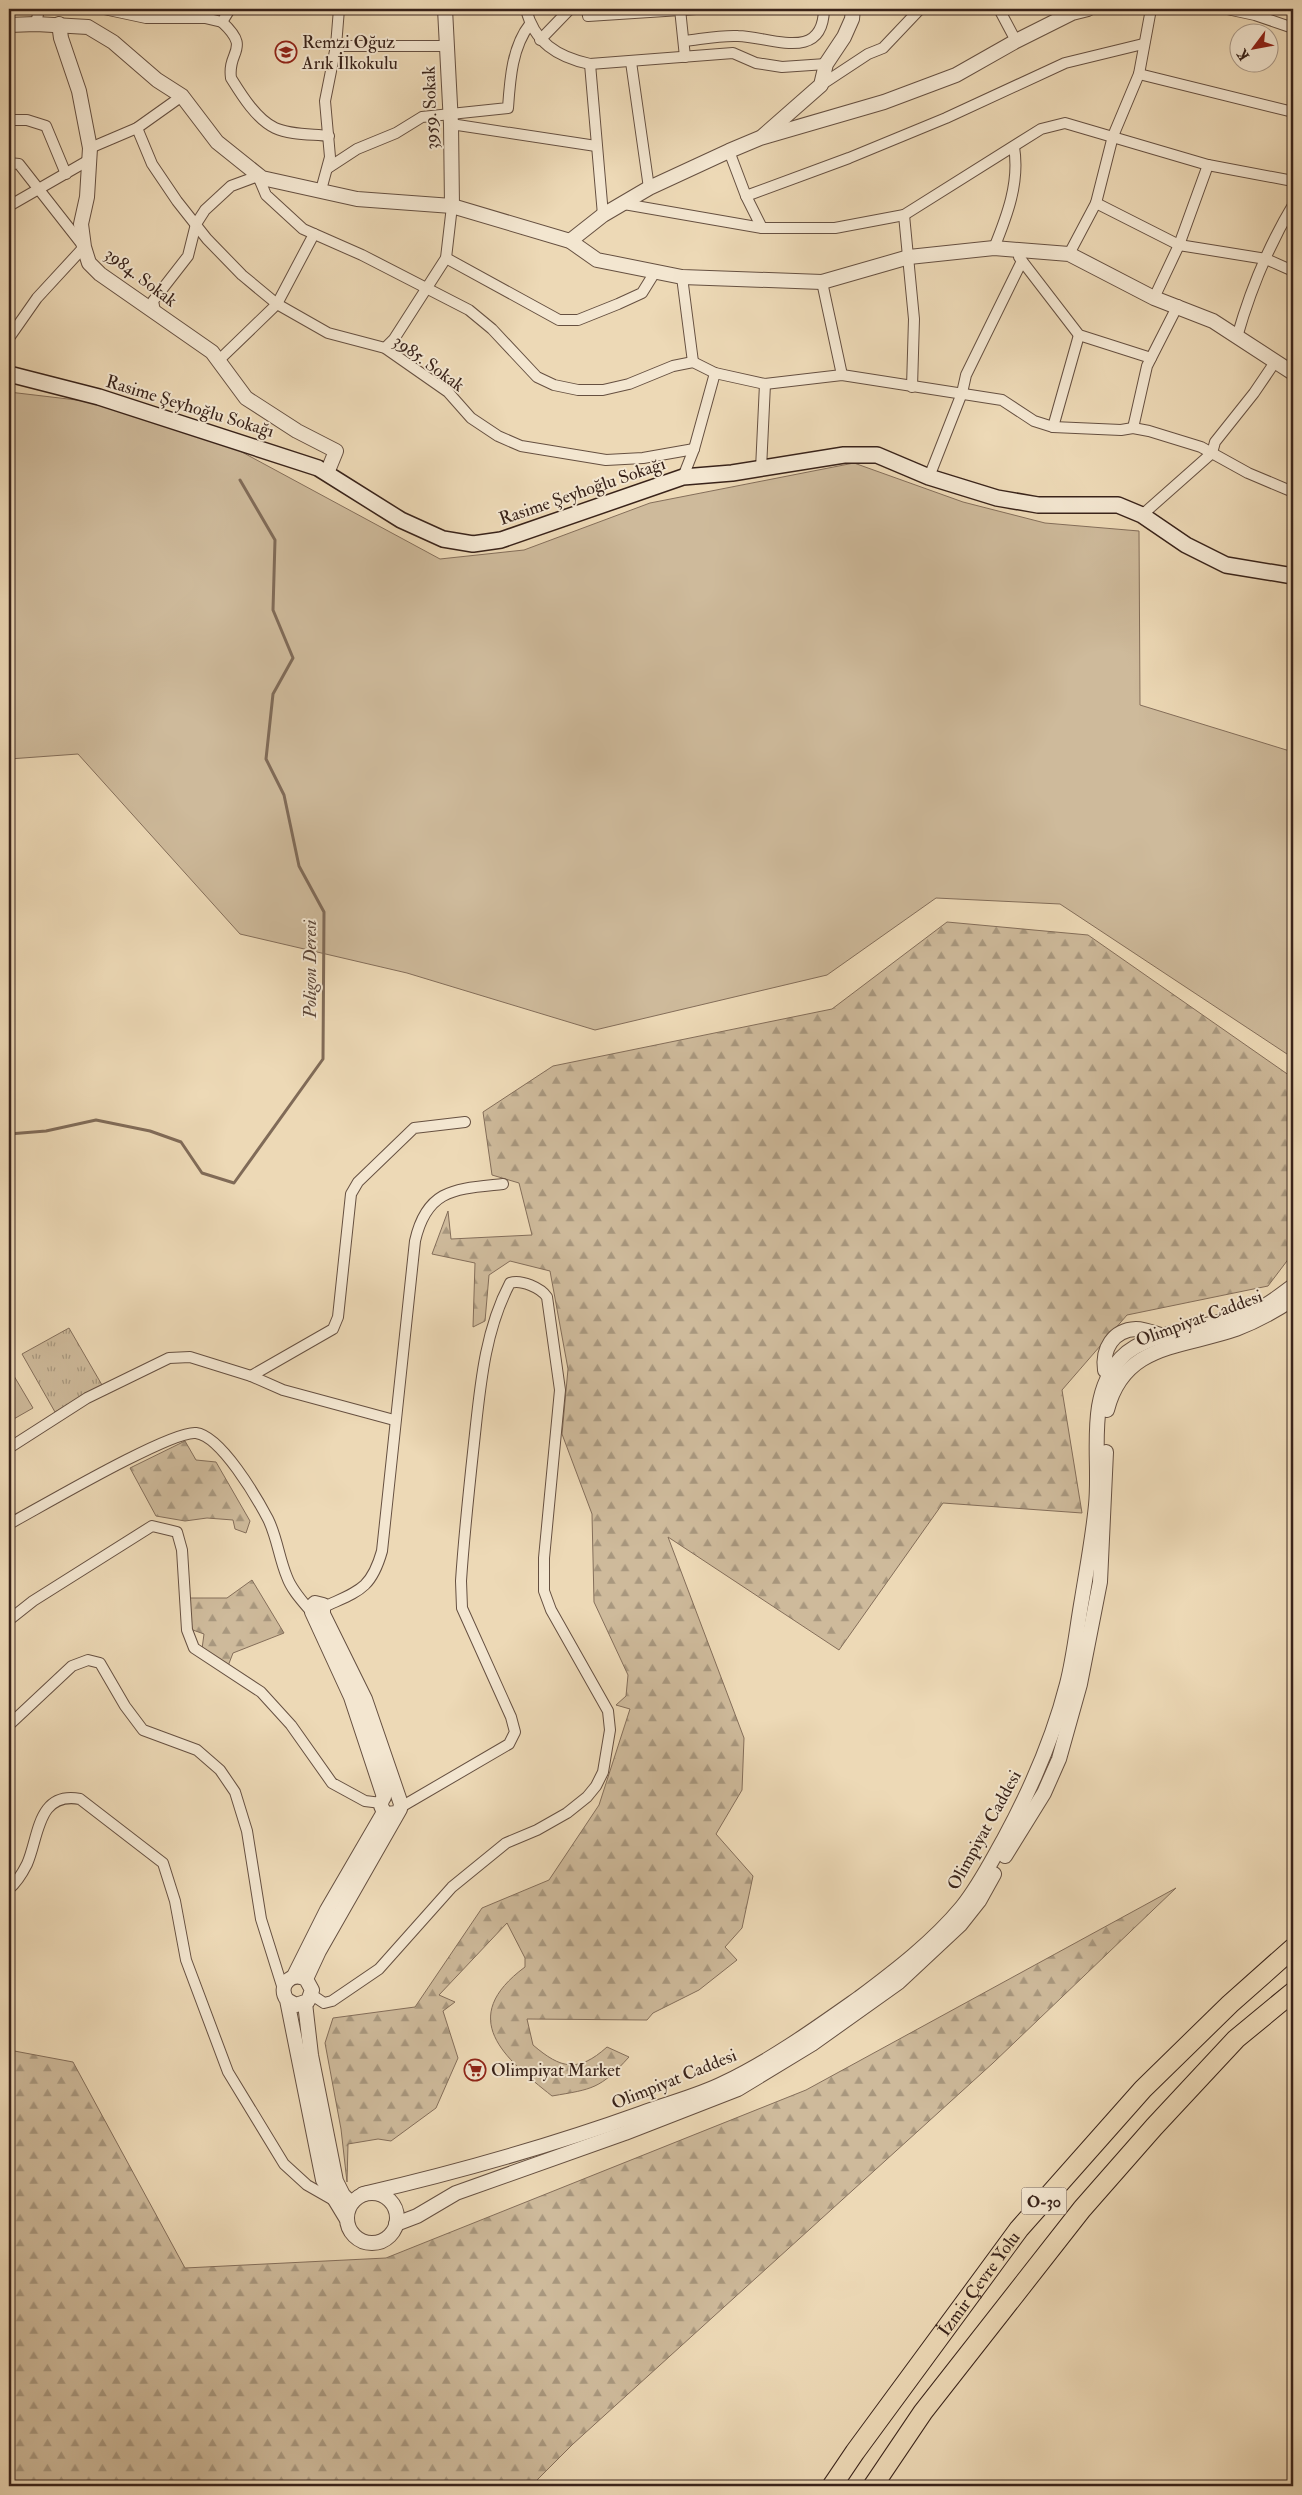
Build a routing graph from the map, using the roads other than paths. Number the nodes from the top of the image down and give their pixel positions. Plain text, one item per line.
1 (39, 9) edge
2 (104, 9) edge
3 (230, 9) edge
4 (339, 9) edge
5 (445, 9) edge
6 (526, 9) edge
7 (570, 9) edge
8 (587, 9) edge
9 (696, 9) edge
10 (824, 9) edge
11 (853, 9) edge
12 (920, 9) edge
13 (999, 9) edge
14 (1088, 9) edge
15 (1151, 9) edge
16 (1227, 9) edge
17 (680, 10) edge
18 (1253, 12) edge
19 (147, 14) edge
20 (222, 22) junction
21 (36, 24) junction
22 (60, 24) junction
23 (530, 24) junction
24 (9, 25) edge
25 (1293, 28) edge
26 (540, 40) junction
27 (684, 41) junction
28 (1016, 41) junction
29 (1144, 44) junction
30 (336, 46) junction
31 (446, 46) junction
32 (685, 57) junction
33 (631, 62) junction
34 (590, 64) junction
35 (826, 64) junction
36 (1138, 74) junction
37 (821, 85) junction
38 (182, 96) junction
39 (1293, 112) edge
40 (450, 119) junction
41 (9, 120) edge
42 (137, 128) junction
43 (329, 136) junction
44 (1113, 136) junction
45 (760, 138) junction
46 (596, 146) junction
47 (1014, 147) junction
48 (729, 151) junction
49 (89, 154) junction
50 (9, 163) edge
51 (1208, 165) junction
52 (328, 168) junction
53 (66, 174) junction
54 (258, 176) junction
55 (1293, 181) edge
56 (648, 188) junction
57 (36, 189) junction
58 (321, 190) junction
59 (746, 196) junction
60 (1096, 203) junction
61 (624, 204) junction
62 (1293, 205) edge
63 (9, 206) edge
64 (452, 206) junction
65 (603, 215) junction
66 (904, 215) junction
67 (196, 224) junction
68 (762, 228) junction
69 (314, 234) junction
70 (570, 241) junction
71 (1179, 245) junction
72 (84, 247) junction
73 (994, 248) junction
74 (1010, 249) junction
75 (1069, 254) junction
76 (909, 257) junction
77 (446, 258) junction
78 (1266, 259) junction
79 (1022, 261) junction
80 (1293, 271) edge
81 (655, 272) junction
82 (682, 277) junction
83 (822, 282) junction
84 (427, 289) junction
85 (1154, 298) junction
86 (277, 304) junction
87 (1178, 305) junction
88 (155, 311) junction
89 (1079, 335) junction
90 (1237, 337) junction
91 (9, 338) edge
92 (385, 348) junction
93 (1151, 358) junction
94 (218, 361) junction
95 (693, 362) junction
96 (1275, 362) junction
97 (716, 373) junction
98 (1293, 373) edge
99 (9, 374) edge
100 (842, 374) junction
101 (765, 384) junction
102 (912, 387) junction
103 (962, 393) junction
104 (1053, 427) junction
105 (1133, 428) junction
106 (694, 449) junction
107 (1212, 453) junction
108 (761, 469) junction
109 (327, 473) junction
110 (683, 477) junction
111 (929, 477) junction
112 (1293, 492) edge
113 (1142, 515) junction
114 (1293, 576) edge
115 (465, 1122) dead end
116 (503, 1184) dead end
117 (1293, 1286) edge
118 (1293, 1299) edge
119 (1162, 1336) junction
120 (1136, 1362) junction
121 (1111, 1372) junction
122 (252, 1376) junction
123 (394, 1420) junction
124 (9, 1448) edge
125 (9, 1524) edge
126 (320, 1612) junction
127 (9, 1620) edge
128 (9, 1725) edge
129 (390, 1805) junction
130 (9, 1889) edge
131 (1293, 1948) edge
132 (300, 1978) junction
133 (1293, 1992) edge
134 (285, 1994) junction
135 (308, 1999) junction
136 (363, 2194) junction
137 (336, 2202) junction
138 (351, 2203) junction
139 (346, 2218) junction
140 (396, 2224) junction
141 (832, 2486) edge
142 (873, 2486) edge

1 - 21 street
2 - 19 street
3 - 20 street
4 - 30 street
5 - 31 street, 3959. Sokak
6 - 23 street
7 - 26 street
8 - 17 street
9 - 17 street
10 - 27 street
11 - 35 street
12 - 37 street
13 - 28 street
14 - 28 street
15 - 29 street
16 - 18 street
17 - 27 street
18 - 25 street
19 - 20 street
20 - 43 street
21 - 22 street
21 - 24 street
22 - 38 street
22 - 49 street, 3984. Sokak
23 - 26 street
23 - 40 street
26 - 34 street
27 - 32 street
28 - 45 street
29 - 36 street
29 - 59 street
30 - 31 street
30 - 43 street
31 - 40 street, 3959. Sokak
32 - 33 street
32 - 35 street
33 - 34 street
33 - 56 street
34 - 46 street
35 - 37 street
36 - 39 street
36 - 44 street
37 - 45 street
38 - 42 street
38 - 54 street
40 - 46 street
40 - 52 street
40 - 64 street, 3959. Sokak
41 - 53 street
42 - 49 street
42 - 67 street, 3985. Sokak
43 - 52 street
44 - 47 street
44 - 51 street
44 - 60 street
45 - 48 street
46 - 65 street
47 - 66 street
47 - 73 street
48 - 56 street
48 - 59 street
49 - 53 street
49 - 72 street, 3984. Sokak
50 - 57 street
51 - 55 street
51 - 71 street
52 - 58 street
53 - 57 street
54 - 58 street
54 - 67 street
54 - 69 street
56 - 61 street
57 - 63 street
57 - 72 street
58 - 64 street
59 - 68 street
60 - 71 street
60 - 75 street
61 - 65 street
61 - 68 street
62 - 78 street
64 - 70 street
64 - 77 street
65 - 70 street
66 - 68 street
66 - 76 street
67 - 86 street, 3985. Sokak
67 - 88 street
69 - 84 street
69 - 86 street
70 - 81 street
71 - 78 street
71 - 85 street
72 - 88 street, 3984. Sokak
72 - 91 street
73 - 74 street
73 - 76 street
74 - 75 street
74 - 79 street
75 - 85 street
76 - 83 street
76 - 102 street
77 - 81 street
77 - 84 street
78 - 80 street
78 - 90 street
79 - 89 street
79 - 103 street
81 - 82 street
82 - 83 street
82 - 95 street
83 - 100 street
84 - 92 street
84 - 95 street
85 - 87 street
86 - 92 street, 3985. Sokak
86 - 94 street
87 - 90 street
87 - 93 street
88 - 94 street, 3984. Sokak
89 - 93 street
89 - 104 street
90 - 96 street
92 - 106 street, 3985. Sokak
93 - 105 street
94 - 109 street, 3984. Sokak
95 - 97 street
96 - 98 street
96 - 107 street
97 - 101 street
97 - 106 street
99 - 109 main road, Rasime Şeyhoğlu Sokağı
100 - 101 street
100 - 102 street
101 - 108 street
102 - 103 street
103 - 104 street
103 - 111 street
104 - 105 street
105 - 107 street
106 - 110 street
107 - 112 street
107 - 113 street
108 - 110 main road, Rasime Şeyhoğlu Sokağı
108 - 111 main road, Rasime Şeyhoğlu Sokağı
109 - 110 main road, Rasime Şeyhoğlu Sokağı
111 - 113 main road, Rasime Şeyhoğlu Sokağı
113 - 114 main road, Rasime Şeyhoğlu Sokağı
115 - 122 street
116 - 123 street
117 - 119 street, Olimpiyat Caddesi
118 - 120 street, Olimpiyat Caddesi
119 - 121 street, Olimpiyat Caddesi
119 - 121 street
120 - 121 street
120 - 140 street, Olimpiyat Caddesi
121 - 136 street, Olimpiyat Caddesi
122 - 123 street
122 - 124 street
123 - 126 street
125 - 126 street
126 - 129 street
127 - 129 street
128 - 134 street
129 - 132 street
129 - 135 street
130 - 137 street
131 - 141 highway, İzmir Çevre Yolu / O-30
132 - 134 street
132 - 135 street
133 - 142 highway, İzmir Çevre Yolu / O-30
134 - 135 street
134 - 137 street
135 - 138 street
136 - 138 street
136 - 140 street
137 - 139 street
138 - 139 street
139 - 140 street

